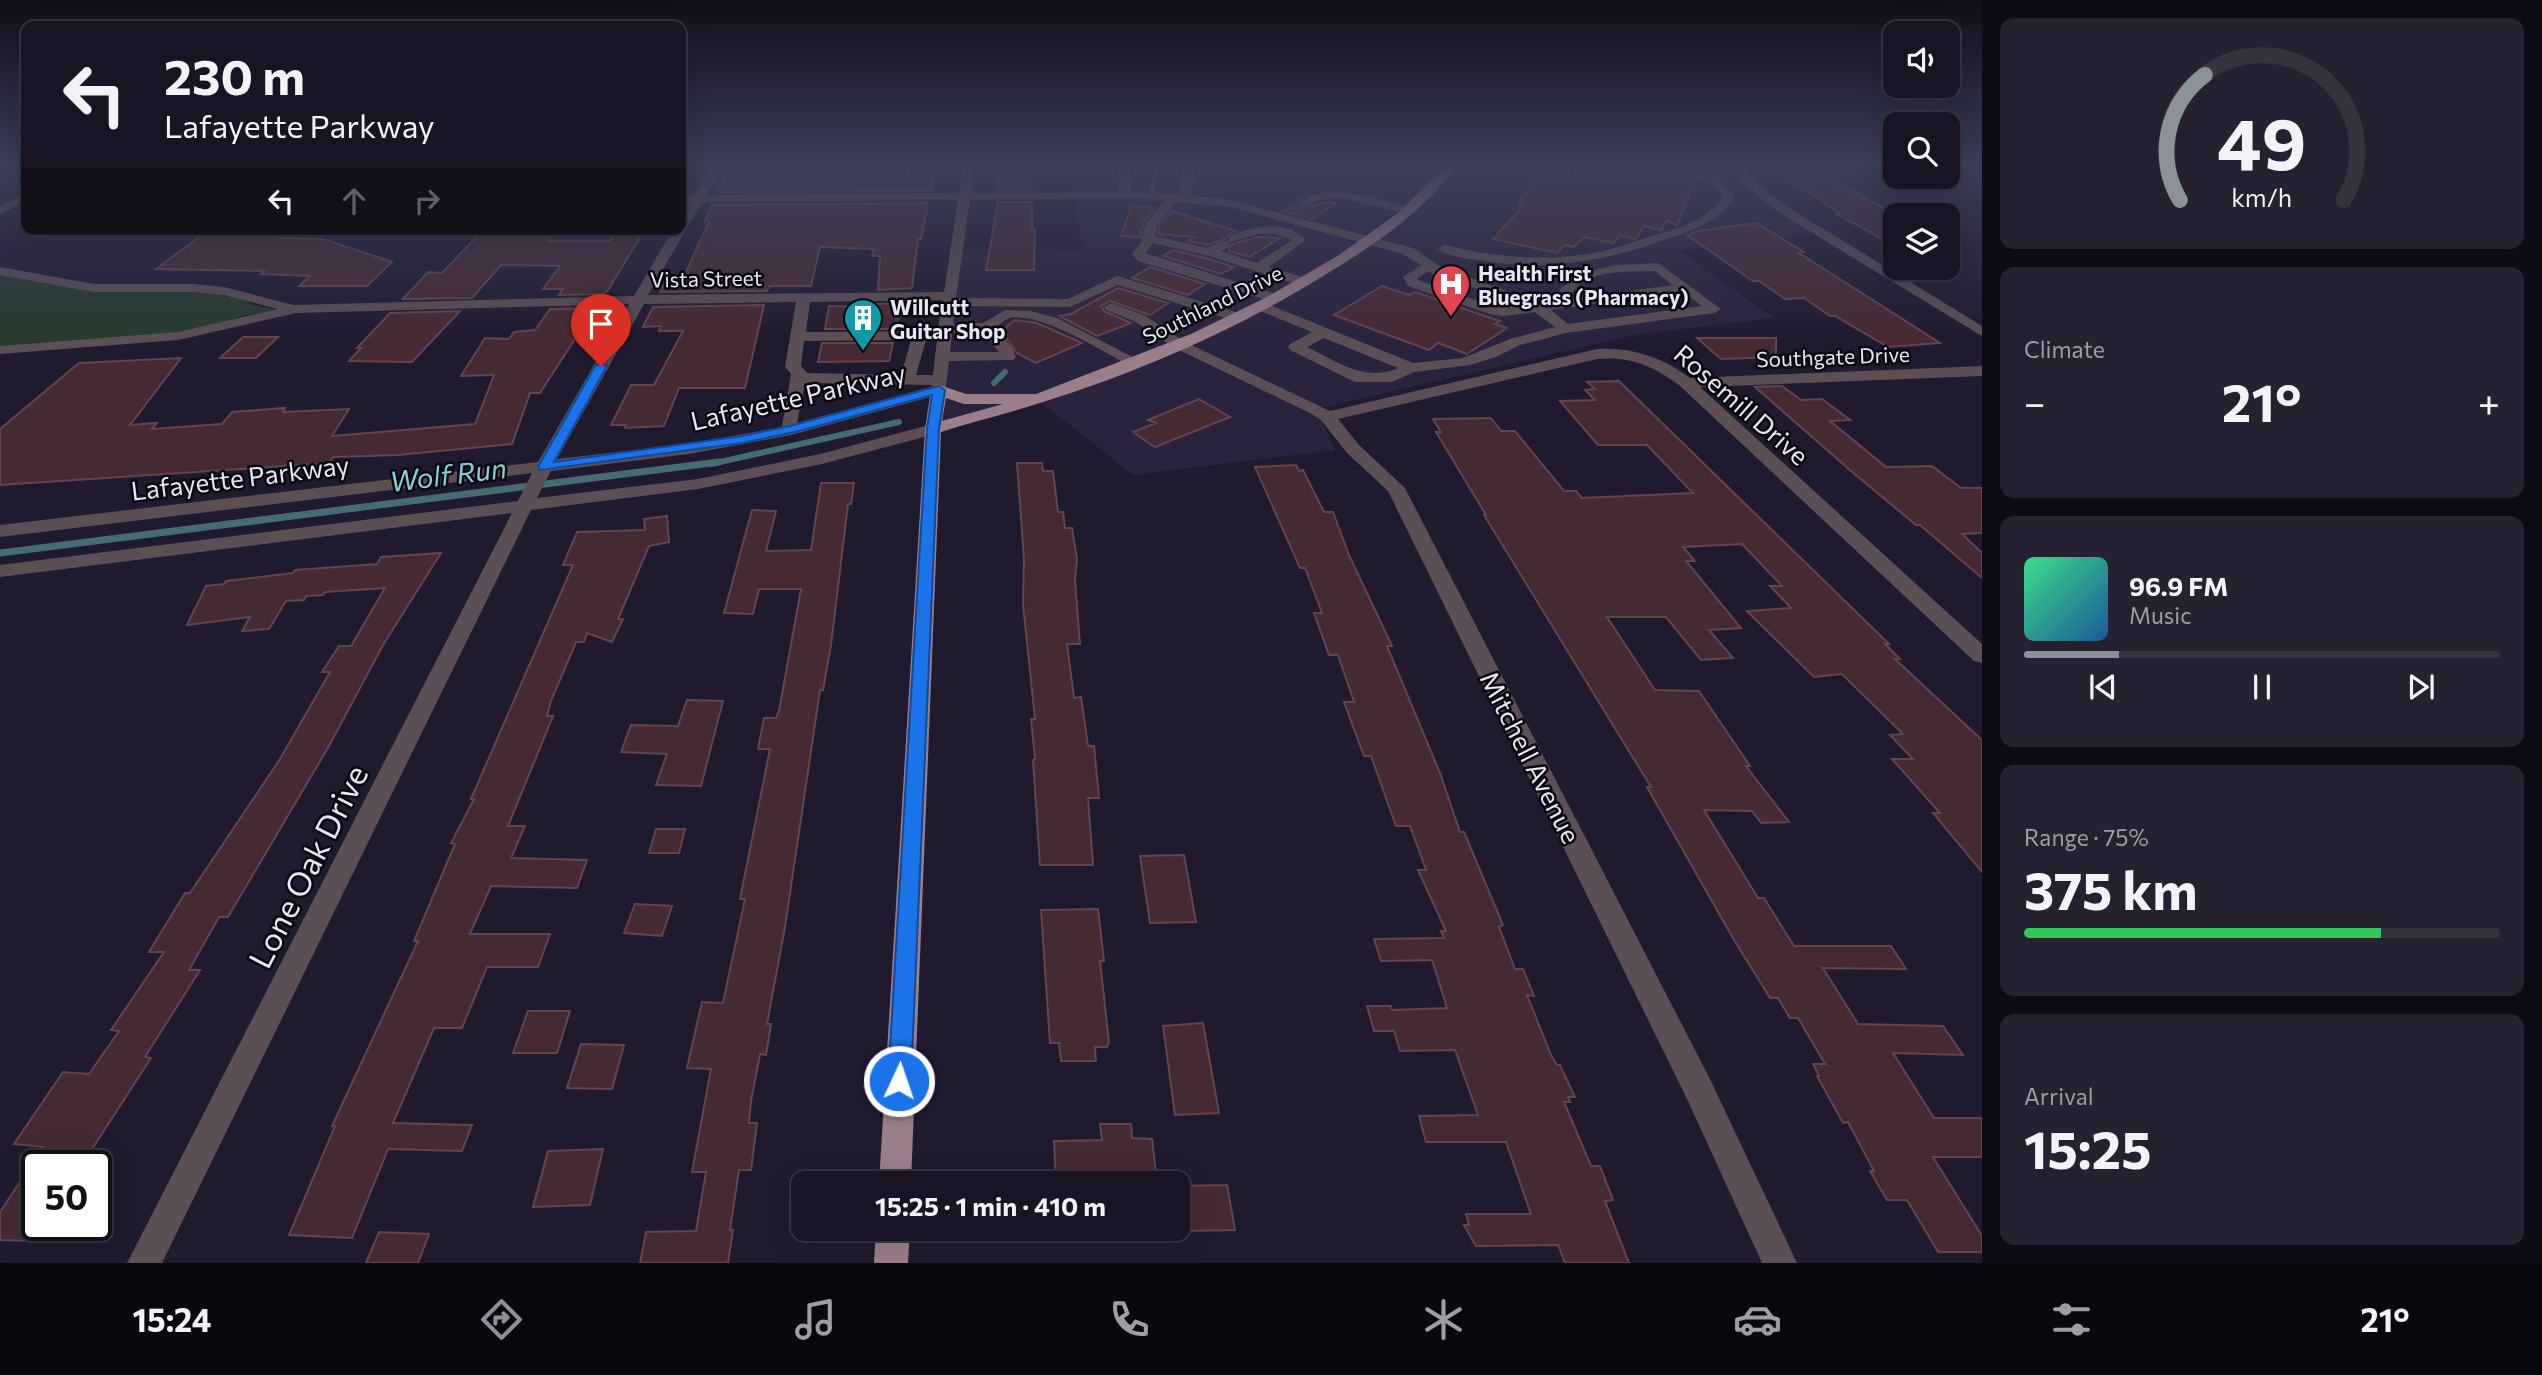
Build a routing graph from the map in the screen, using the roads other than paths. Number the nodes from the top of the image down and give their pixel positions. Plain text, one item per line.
1 (960, 224) edge
2 (1152, 224) edge
3 (1311, 224) joint
4 (1391, 224) edge
5 (1702, 224) edge
6 (1806, 224) edge
7 (1293, 234) junction
8 (676, 235) edge
9 (1148, 238) junction
10 (1371, 240) junction
11 (1444, 248) dead end
12 (1210, 252) junction
13 (1429, 266) junction
14 (1259, 268) junction
15 (0, 271) edge
16 (1304, 282) junction
17 (1685, 287) junction
18 (804, 298) junction
19 (1274, 298) junction
20 (949, 299) junction
21 (638, 300) junction
22 (1075, 302) junction
23 (1560, 303) junction
24 (1259, 306) junction
25 (1537, 307) junction
26 (1006, 308) junction
27 (296, 309) junction
28 (1237, 317) junction
29 (987, 327) junction
30 (1565, 329) junction
31 (945, 332) junction
32 (1324, 332) junction
33 (1982, 332) edge
34 (920, 335) junction
35 (798, 337) junction
36 (1180, 345) junction
37 (0, 350) edge
38 (943, 356) junction
39 (1136, 363) junction
40 (1411, 368) junction
41 (1982, 371) edge
42 (797, 379) junction
43 (907, 380) junction
44 (1686, 383) junction
45 (940, 385) junction
46 (1037, 399) junction
47 (1327, 417) junction
48 (933, 429) junction
49 (791, 430) junction
50 (543, 471) junction
51 (527, 503) junction
52 (0, 531) edge
53 (0, 572) edge
54 (1982, 656) edge
55 (896, 1171) edge
56 (892, 1241) edge
57 (144, 1263) edge
58 (891, 1263) edge
59 (1780, 1263) edge

1 - 20 street
2 - 9 street
3 - 7 street
3 - 10 street
4 - 10 main road, Southland Drive
5 - 11 street
6 - 33 street
7 - 12 street
7 - 14 street
8 - 21 street, Lone Oak Drive
9 - 12 street
9 - 19 street
10 - 13 street
10 - 16 main road, Southland Drive
12 - 14 street
13 - 25 street
13 - 25 street
14 - 16 street
15 - 27 street
16 - 19 main road, Southland Drive
17 - 23 street
17 - 23 street
17 - 30 street
18 - 20 street, Vista Street
18 - 21 street, Vista Street
18 - 35 street
19 - 24 main road, Southland Drive
20 - 26 street, Vista Street
20 - 31 street
21 - 27 street, Vista Street
21 - 50 street, Lone Oak Drive
22 - 26 street, Mitchell Avenue
22 - 28 street
22 - 36 street, Mitchell Avenue
23 - 25 street
24 - 28 main road, Southland Drive
24 - 32 street
25 - 30 street
26 - 29 street
26 - 39 street
27 - 37 street
28 - 36 main road, Southland Drive
29 - 31 street
29 - 38 street
30 - 40 street
31 - 34 street
31 - 38 street
32 - 40 street
32 - 40 street
34 - 35 street
34 - 43 street
35 - 42 street
36 - 39 main road, Southland Drive
36 - 47 street, Mitchell Avenue
38 - 45 street
39 - 46 main road, Southland Drive
41 - 44 street, Southgate Drive
42 - 43 street
42 - 49 street
43 - 45 street
44 - 47 street, Rosemill Drive
44 - 54 street, Rosemill Drive
45 - 46 main road, Southland Drive
45 - 48 main road
45 - 49 street, Lafayette Parkway
46 - 48 main road, Southland Drive
47 - 59 street, Mitchell Avenue
48 - 51 street
48 - 55 main road
49 - 50 street, Lafayette Parkway
50 - 51 street, Lone Oak Drive
50 - 52 street, Lafayette Parkway
51 - 53 street
51 - 57 street, Lone Oak Drive
56 - 58 main road

